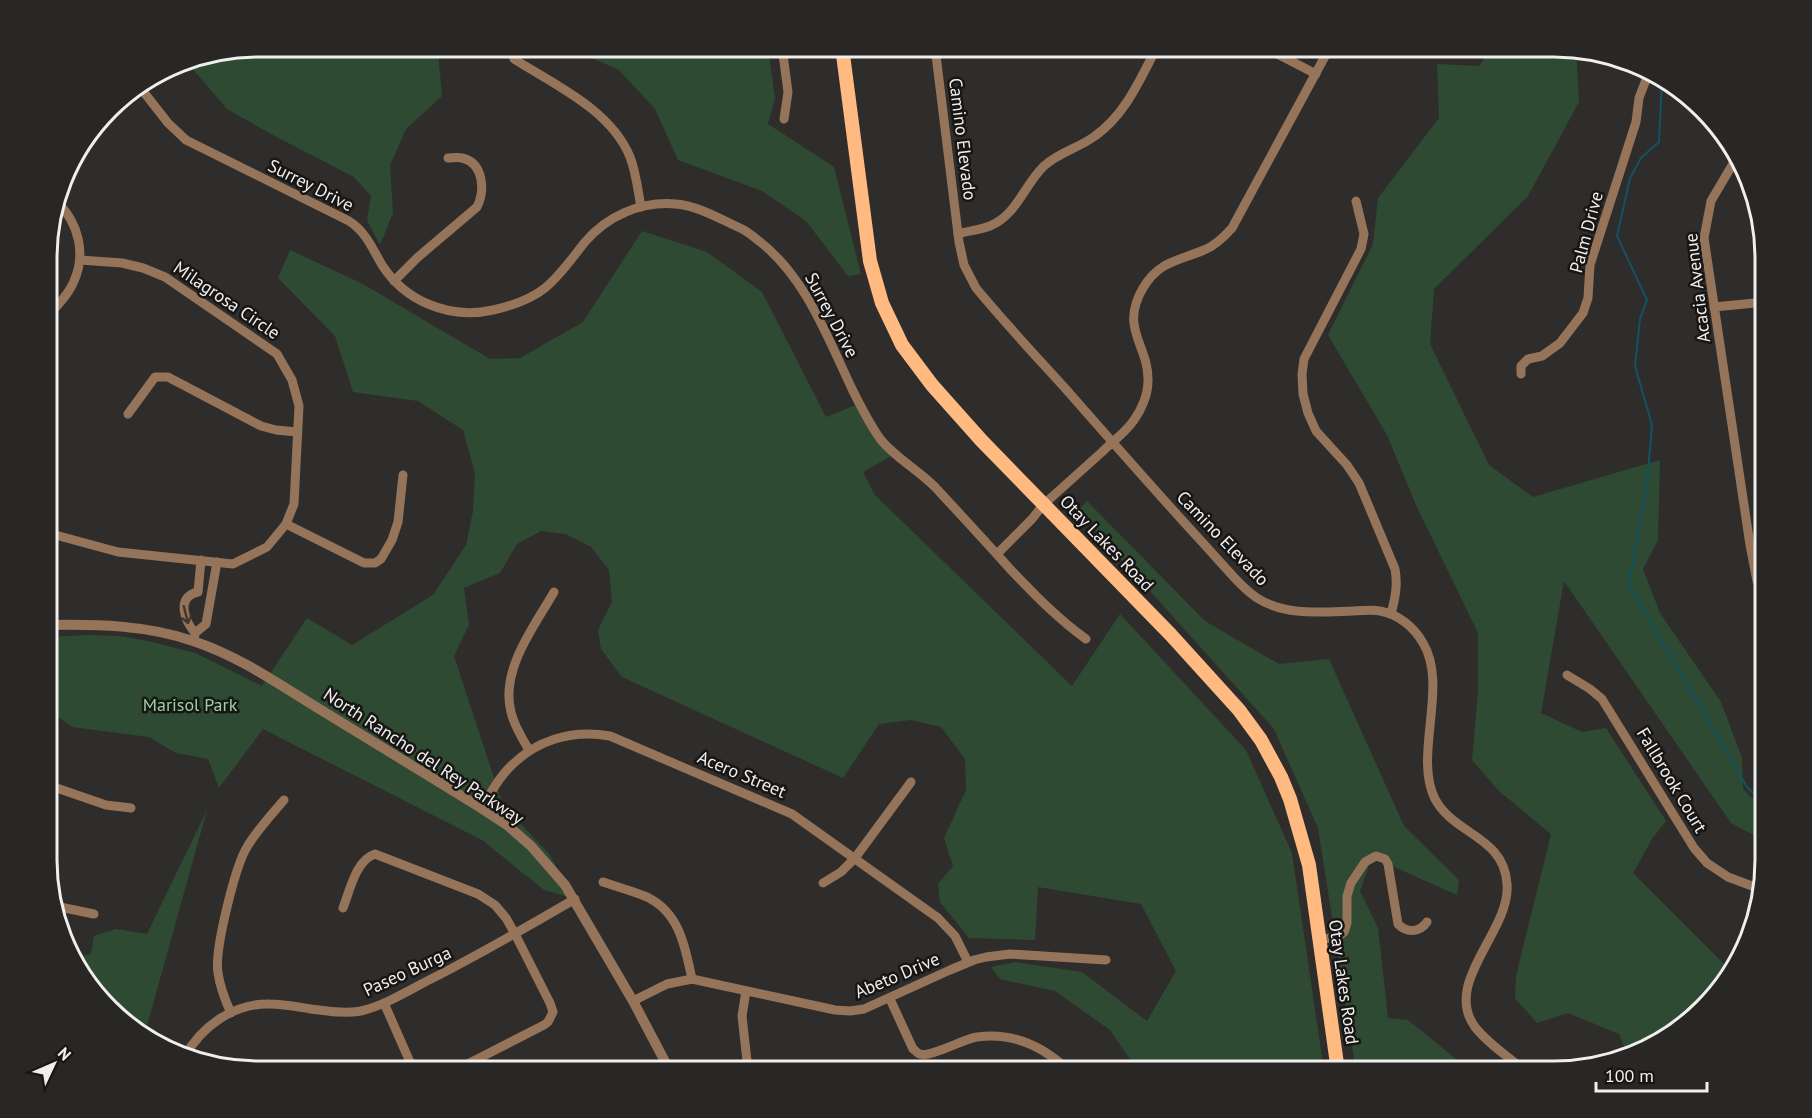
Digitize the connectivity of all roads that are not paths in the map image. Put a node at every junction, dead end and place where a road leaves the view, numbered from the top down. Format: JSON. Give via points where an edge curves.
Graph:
{"nodes":[{"id":1,"x":783,"y":57,"type":"edge"},
{"id":2,"x":843,"y":57,"type":"edge"},
{"id":3,"x":935,"y":57,"type":"edge"},
{"id":4,"x":1151,"y":57,"type":"edge"},
{"id":5,"x":1284,"y":57,"type":"edge"},
{"id":6,"x":1324,"y":57,"type":"edge"},
{"id":7,"x":514,"y":59,"type":"dead end"},
{"id":8,"x":1316,"y":74,"type":"junction"},
{"id":9,"x":1646,"y":80,"type":"edge"},
{"id":10,"x":145,"y":92,"type":"edge"},
{"id":11,"x":784,"y":119,"type":"dead end"},
{"id":12,"x":448,"y":158,"type":"dead end"},
{"id":13,"x":1732,"y":165,"type":"edge"},
{"id":14,"x":1356,"y":201,"type":"dead end"},
{"id":15,"x":641,"y":207,"type":"junction"},
{"id":16,"x":63,"y":209,"type":"edge"},
{"id":17,"x":958,"y":234,"type":"junction"},
{"id":18,"x":80,"y":260,"type":"junction"},
{"id":19,"x":394,"y":281,"type":"junction"},
{"id":20,"x":1755,"y":303,"type":"edge"},
{"id":21,"x":57,"y":305,"type":"edge"},
{"id":22,"x":1714,"y":307,"type":"junction"},
{"id":23,"x":1521,"y":374,"type":"dead end"},
{"id":24,"x":128,"y":414,"type":"dead end"},
{"id":25,"x":297,"y":432,"type":"junction"},
{"id":26,"x":1113,"y":442,"type":"junction"},
{"id":27,"x":403,"y":475,"type":"dead end"},
{"id":28,"x":1043,"y":505,"type":"junction"},
{"id":29,"x":286,"y":524,"type":"junction"},
{"id":30,"x":57,"y":536,"type":"edge"},
{"id":31,"x":997,"y":554,"type":"junction"},
{"id":32,"x":201,"y":560,"type":"junction"},
{"id":33,"x":217,"y":562,"type":"junction"},
{"id":34,"x":1755,"y":571,"type":"edge"},
{"id":35,"x":198,"y":592,"type":"junction"},
{"id":36,"x":554,"y":592,"type":"dead end"},
{"id":37,"x":212,"y":595,"type":"junction"},
{"id":38,"x":1391,"y":614,"type":"junction"},
{"id":39,"x":57,"y":625,"type":"edge"},
{"id":40,"x":195,"y":637,"type":"junction"},
{"id":41,"x":1086,"y":639,"type":"dead end"},
{"id":42,"x":1567,"y":675,"type":"dead end"},
{"id":43,"x":529,"y":750,"type":"junction"},
{"id":44,"x":910,"y":782,"type":"dead end"},
{"id":45,"x":57,"y":788,"type":"edge"},
{"id":46,"x":284,"y":800,"type":"dead end"},
{"id":47,"x":131,"y":808,"type":"dead end"},
{"id":48,"x":481,"y":808,"type":"junction"},
{"id":49,"x":855,"y":858,"type":"junction"},
{"id":50,"x":603,"y":882,"type":"dead end"},
{"id":51,"x":823,"y":883,"type":"dead end"},
{"id":52,"x":1753,"y":886,"type":"edge"},
{"id":53,"x":575,"y":899,"type":"junction"},
{"id":54,"x":63,"y":908,"type":"edge"},
{"id":55,"x":344,"y":908,"type":"dead end"},
{"id":56,"x":94,"y":914,"type":"dead end"},
{"id":57,"x":1427,"y":922,"type":"dead end"},
{"id":58,"x":515,"y":934,"type":"junction"},
{"id":59,"x":1320,"y":940,"type":"junction"},
{"id":60,"x":1106,"y":960,"type":"dead end"},
{"id":61,"x":968,"y":962,"type":"junction"},
{"id":62,"x":692,"y":979,"type":"junction"},
{"id":63,"x":746,"y":991,"type":"junction"},
{"id":64,"x":890,"y":999,"type":"junction"},
{"id":65,"x":633,"y":1001,"type":"junction"},
{"id":66,"x":384,"y":1003,"type":"junction"},
{"id":67,"x":231,"y":1012,"type":"junction"},
{"id":68,"x":190,"y":1049,"type":"edge"},
{"id":69,"x":410,"y":1061,"type":"edge"},
{"id":70,"x":474,"y":1061,"type":"edge"},
{"id":71,"x":665,"y":1061,"type":"edge"},
{"id":72,"x":747,"y":1061,"type":"dead end"},
{"id":73,"x":1058,"y":1061,"type":"edge"},
{"id":74,"x":1337,"y":1061,"type":"edge"},
{"id":75,"x":1513,"y":1061,"type":"edge"}],
"edges":[{"from":1,"to":11,"type":"street","via":[[788,92]]},
{"from":2,"to":28,"type":"main road","name":"Otay Lakes Road","via":[[870,261],[888,317],[902,345],[932,385]]},
{"from":3,"to":17,"type":"street","name":"Camino Elevado"},
{"from":4,"to":17,"type":"street","via":[[1124,107],[1107,127],[1046,164],[1004,217],[990,226]]},
{"from":5,"to":8,"type":"street"},
{"from":6,"to":8,"type":"street"},
{"from":7,"to":15,"type":"street","via":[[596,111],[611,126],[631,159]]},
{"from":8,"to":26,"type":"street","via":[[1232,228],[1205,250],[1163,267],[1141,292],[1134,325],[1145,361],[1147,387],[1137,416]]},
{"from":9,"to":23,"type":"street","name":"Palm Drive","via":[[1590,265],[1583,313],[1560,343],[1542,356],[1528,359],[1521,366]]},
{"from":10,"to":19,"type":"street","name":"Surrey Drive","via":[[186,140],[354,225]]},
{"from":12,"to":19,"type":"street","via":[[463,158],[475,166],[482,182],[477,207]]},
{"from":13,"to":22,"type":"street","name":"Acacia Avenue","via":[[1711,201],[1704,238]]},
{"from":14,"to":38,"type":"street","via":[[1364,234],[1361,249],[1304,359],[1302,384],[1311,423],[1359,483],[1395,569],[1396,597]]},
{"from":15,"to":19,"type":"street","name":"Surrey Drive","via":[[603,225],[543,290],[509,306],[475,313],[447,310],[419,300]]},
{"from":15,"to":31,"type":"street","name":"Surrey Drive","via":[[668,204],[696,208],[746,231],[772,251],[798,281],[859,404],[882,441],[932,484]]},
{"from":16,"to":18,"type":"street","via":[[75,227]]},
{"from":17,"to":26,"type":"street","name":"Camino Elevado","via":[[964,265],[976,288]]},
{"from":18,"to":21,"type":"street","via":[[74,283]]},
{"from":18,"to":25,"type":"street","name":"Milagrosa Circle","via":[[122,262],[165,277],[277,354],[298,397]]},
{"from":20,"to":22,"type":"street"},
{"from":22,"to":34,"type":"street","name":"Acacia Avenue"},
{"from":24,"to":25,"type":"street","via":[[155,377],[168,377],[261,426]]},
{"from":25,"to":29,"type":"street","name":"Milagrosa Circle","via":[[294,504]]},
{"from":26,"to":28,"type":"street"},
{"from":26,"to":38,"type":"street","name":"Camino Elevado","via":[[1255,597],[1294,611],[1373,610]]},
{"from":27,"to":29,"type":"street","via":[[398,522],[387,550],[375,563],[364,563]]},
{"from":28,"to":31,"type":"street"},
{"from":28,"to":59,"type":"main road","name":"Otay Lakes Road","via":[[1171,635],[1261,740],[1290,799],[1309,865]]},
{"from":29,"to":33,"type":"street","name":"Milagrosa Circle","via":[[267,547],[233,564]]},
{"from":30,"to":32,"type":"street","name":"Milagrosa Circle","via":[[118,552]]},
{"from":31,"to":41,"type":"street","name":"Surrey Drive","via":[[1043,604]]},
{"from":32,"to":33,"type":"street","name":"Milagrosa Circle"},
{"from":32,"to":35,"type":"street"},
{"from":33,"to":37,"type":"street"},
{"from":35,"to":37,"type":"street"},
{"from":35,"to":40,"type":"street","one_way":true,"via":[[189,597],[183,610]]},
{"from":36,"to":43,"type":"street","via":[[509,678],[511,713]]},
{"from":37,"to":40,"type":"street","via":[[206,624]]},
{"from":38,"to":75,"type":"street","name":"Camino Elevado","via":[[1416,633],[1431,659],[1428,772],[1435,799],[1450,818],[1492,849],[1502,862],[1505,904],[1469,982],[1466,997],[1467,1011],[1480,1034]]},
{"from":39,"to":40,"type":"street","name":"North Rancho del Rey Parkway","via":[[93,624]]},
{"from":40,"to":48,"type":"street","name":"North Rancho del Rey Parkway"},
{"from":42,"to":52,"type":"street","name":"Fallbrook Court","via":[[1602,699],[1707,863]]},
{"from":43,"to":48,"type":"street","name":"Acero Street","via":[[507,770]]},
{"from":43,"to":49,"type":"street","name":"Acero Street","via":[[552,739],[578,734],[600,734],[620,740],[792,814]]},
{"from":44,"to":49,"type":"street"},
{"from":45,"to":47,"type":"street","via":[[106,805]]},
{"from":46,"to":67,"type":"street","via":[[261,826],[239,864],[217,971]]},
{"from":48,"to":53,"type":"street","name":"North Rancho del Rey Parkway","via":[[537,852]]},
{"from":49,"to":51,"type":"street"},
{"from":49,"to":61,"type":"street","name":"Acero Street","via":[[938,918],[955,936]]},
{"from":50,"to":62,"type":"street","via":[[649,898],[668,913],[683,940]]},
{"from":53,"to":58,"type":"street","name":"Paseo Burga"},
{"from":53,"to":65,"type":"street","name":"North Rancho del Rey Parkway"},
{"from":54,"to":56,"type":"street"},
{"from":55,"to":58,"type":"street","via":[[358,869],[367,856],[375,854],[484,897],[501,911]]},
{"from":57,"to":59,"type":"street","via":[[1413,931],[1398,924],[1388,864],[1385,858],[1376,856],[1365,862],[1348,891],[1344,932]]},
{"from":58,"to":66,"type":"street","name":"Paseo Burga"},
{"from":58,"to":70,"type":"street","via":[[553,1011],[544,1025]]},
{"from":59,"to":74,"type":"main road","name":"Otay Lakes Road"},
{"from":60,"to":61,"type":"street","name":"Abeto Drive","via":[[1010,954]]},
{"from":61,"to":64,"type":"street","name":"Abeto Drive"},
{"from":62,"to":63,"type":"street","name":"Abeto Drive"},
{"from":62,"to":65,"type":"street","name":"Abeto Drive","via":[[667,984]]},
{"from":63,"to":64,"type":"street","name":"Abeto Drive","via":[[835,1010],[864,1010]]},
{"from":63,"to":72,"type":"street","via":[[742,1016]]},
{"from":64,"to":73,"type":"street","via":[[919,1054],[933,1053],[976,1037],[1009,1038],[1041,1048]]},
{"from":65,"to":71,"type":"street","name":"North Rancho del Rey Parkway"},
{"from":66,"to":67,"type":"street","name":"Paseo Burga","via":[[361,1011],[271,1004]]},
{"from":66,"to":69,"type":"street"},
{"from":67,"to":68,"type":"street","name":"Paseo Burga","via":[[203,1032]]}]}
